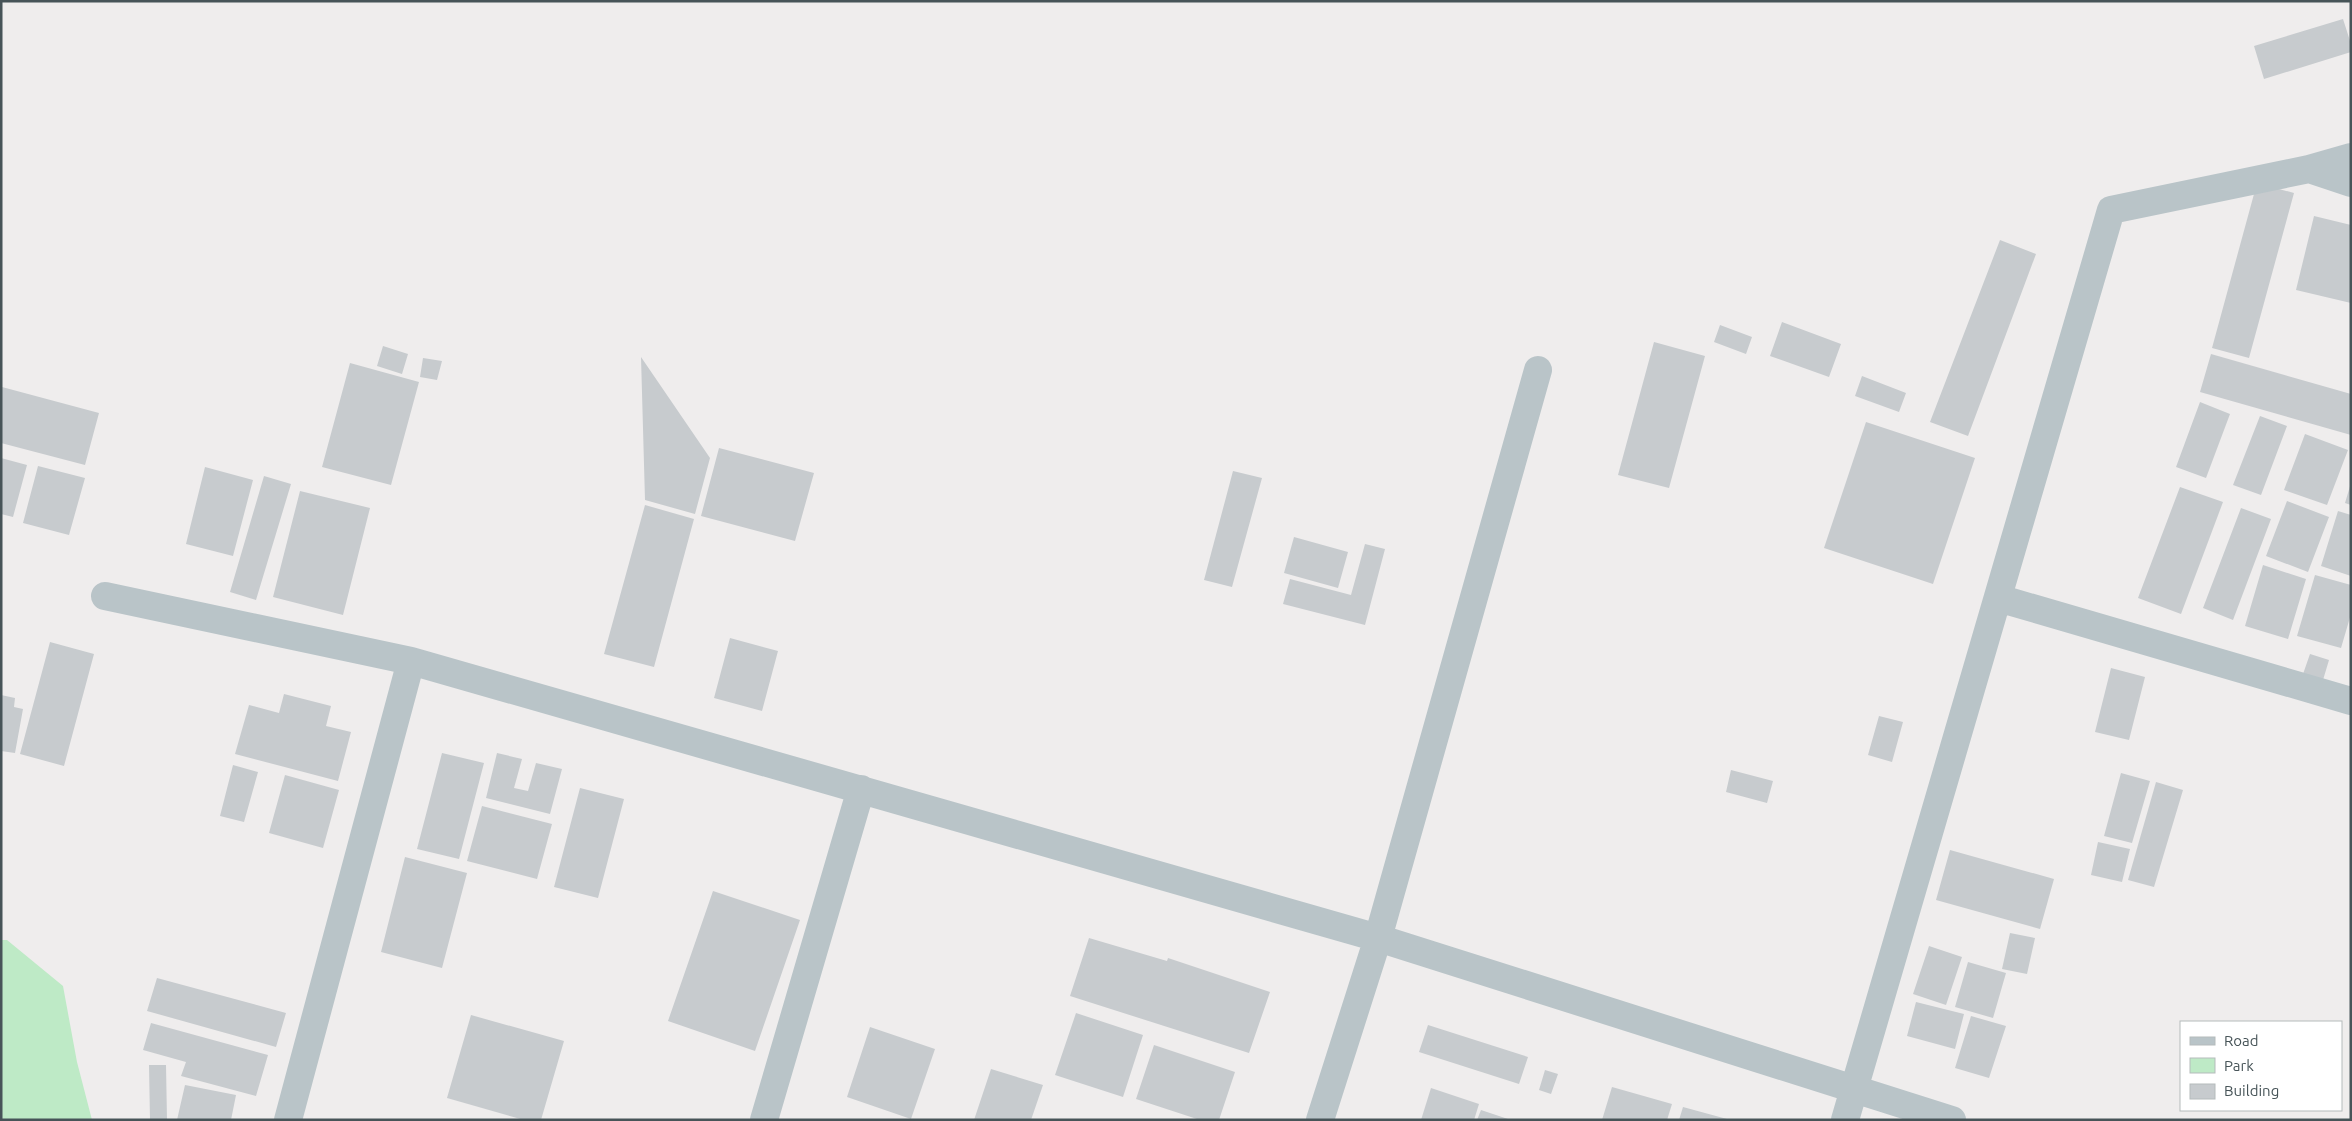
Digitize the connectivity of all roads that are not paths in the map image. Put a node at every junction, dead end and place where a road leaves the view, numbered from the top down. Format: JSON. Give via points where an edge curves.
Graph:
{"nodes":[{"id":1,"x":2351,"y":156,"type":"edge"},
{"id":2,"x":2309,"y":169,"type":"junction"},
{"id":3,"x":2351,"y":183,"type":"edge"},
{"id":4,"x":1538,"y":370,"type":"dead end"},
{"id":5,"x":105,"y":596,"type":"dead end"},
{"id":6,"x":1998,"y":598,"type":"junction"},
{"id":7,"x":411,"y":661,"type":"junction"},
{"id":8,"x":2351,"y":701,"type":"edge"},
{"id":9,"x":861,"y":789,"type":"junction"},
{"id":10,"x":1378,"y":938,"type":"junction"},
{"id":11,"x":1855,"y":1089,"type":"junction"},
{"id":12,"x":288,"y":1120,"type":"edge"},
{"id":13,"x":764,"y":1120,"type":"edge"},
{"id":14,"x":1320,"y":1120,"type":"edge"},
{"id":15,"x":1846,"y":1120,"type":"edge"},
{"id":16,"x":1952,"y":1120,"type":"edge"}],
"edges":[{"from":1,"to":2,"type":"street"},
{"from":2,"to":3,"type":"street"},
{"from":2,"to":6,"type":"street","via":[[2111,210]]},
{"from":4,"to":10,"type":"street"},
{"from":5,"to":7,"type":"street"},
{"from":6,"to":8,"type":"street"},
{"from":6,"to":11,"type":"street"},
{"from":7,"to":9,"type":"street"},
{"from":7,"to":12,"type":"street"},
{"from":9,"to":10,"type":"street"},
{"from":9,"to":13,"type":"street"},
{"from":10,"to":11,"type":"street"},
{"from":10,"to":14,"type":"street"},
{"from":11,"to":15,"type":"street"},
{"from":11,"to":16,"type":"street"}]}
